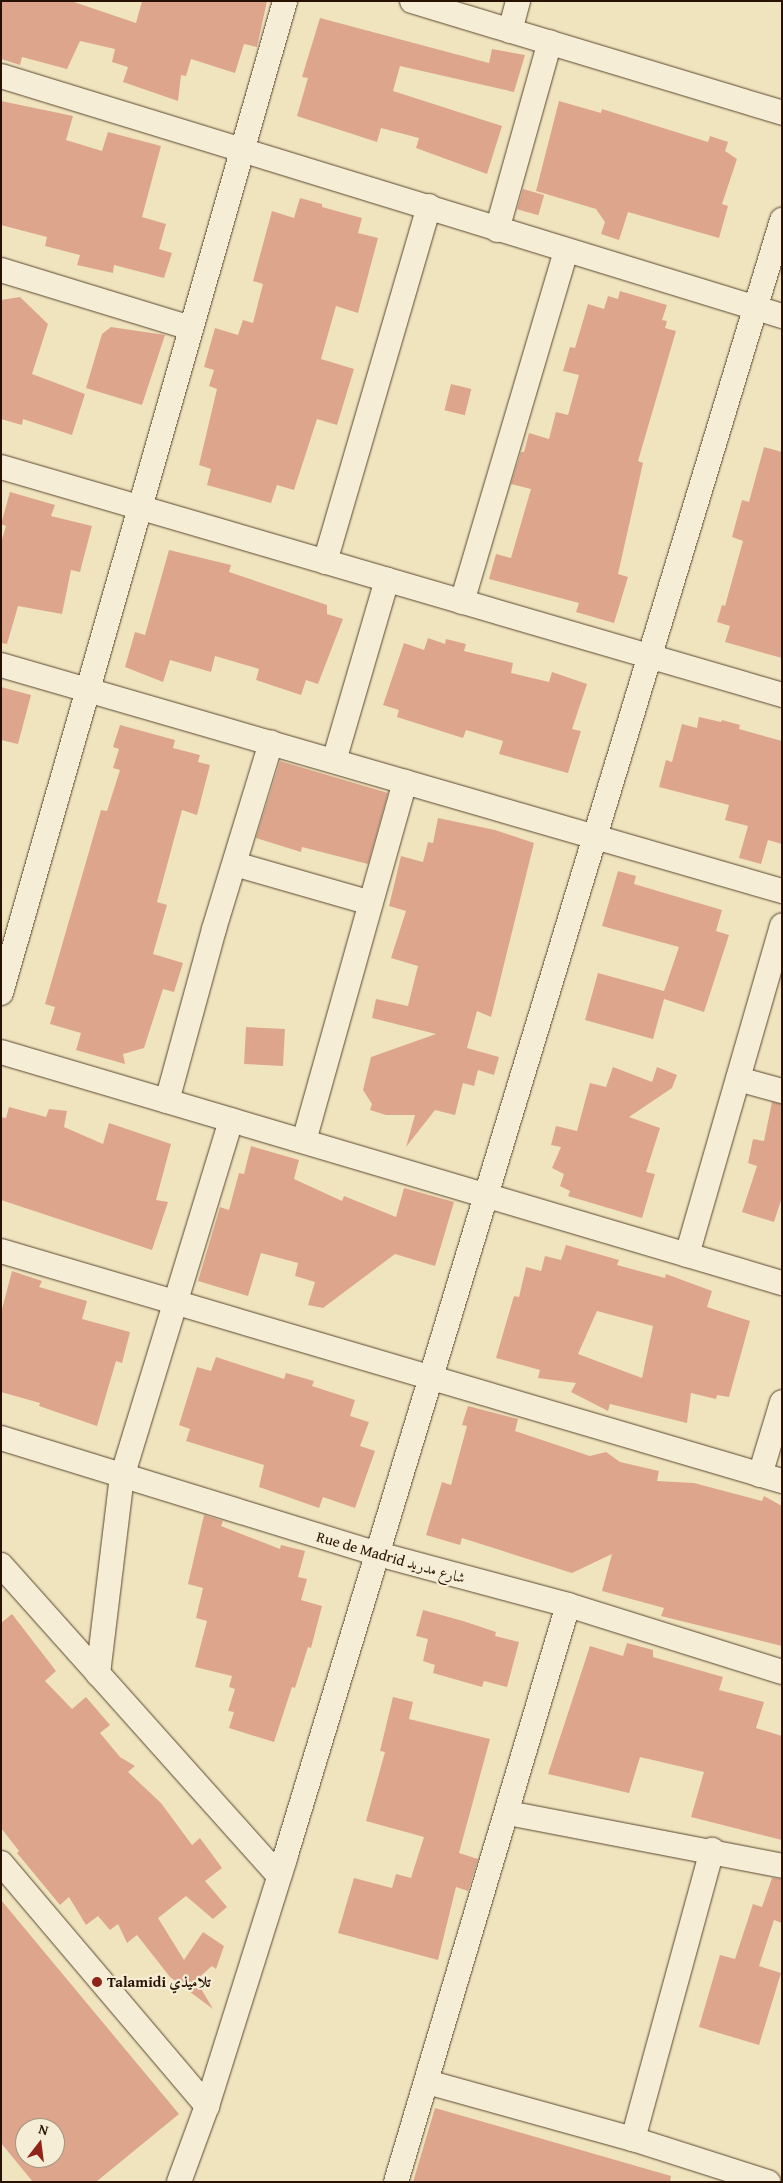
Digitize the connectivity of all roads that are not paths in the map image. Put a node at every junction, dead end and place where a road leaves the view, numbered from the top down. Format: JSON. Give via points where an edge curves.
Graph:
{"nodes":[{"id":1,"x":285,"y":1,"type":"edge"},
{"id":2,"x":412,"y":1,"type":"edge"},
{"id":3,"x":518,"y":1,"type":"edge"},
{"id":4,"x":510,"y":30,"type":"junction"},
{"id":5,"x":550,"y":42,"type":"junction"},
{"id":6,"x":1,"y":76,"type":"edge"},
{"id":7,"x":782,"y":113,"type":"edge"},
{"id":8,"x":243,"y":153,"type":"junction"},
{"id":9,"x":429,"y":206,"type":"junction"},
{"id":10,"x":782,"y":220,"type":"edge"},
{"id":11,"x":497,"y":230,"type":"junction"},
{"id":12,"x":566,"y":251,"type":"junction"},
{"id":13,"x":1,"y":270,"type":"edge"},
{"id":14,"x":755,"y":308,"type":"junction"},
{"id":15,"x":782,"y":316,"type":"edge"},
{"id":16,"x":191,"y":328,"type":"junction"},
{"id":17,"x":1,"y":467,"type":"edge"},
{"id":18,"x":140,"y":508,"type":"junction"},
{"id":19,"x":326,"y":562,"type":"junction"},
{"id":20,"x":387,"y":580,"type":"junction"},
{"id":21,"x":462,"y":602,"type":"junction"},
{"id":22,"x":650,"y":657,"type":"junction"},
{"id":23,"x":1,"y":665,"type":"edge"},
{"id":24,"x":88,"y":690,"type":"junction"},
{"id":25,"x":782,"y":695,"type":"edge"},
{"id":26,"x":271,"y":743,"type":"junction"},
{"id":27,"x":334,"y":761,"type":"junction"},
{"id":28,"x":405,"y":782,"type":"junction"},
{"id":29,"x":595,"y":837,"type":"junction"},
{"id":30,"x":235,"y":864,"type":"junction"},
{"id":31,"x":782,"y":891,"type":"edge"},
{"id":32,"x":371,"y":903,"type":"junction"},
{"id":33,"x":782,"y":925,"type":"edge"},
{"id":34,"x":1,"y":993,"type":"edge"},
{"id":35,"x":1,"y":1052,"type":"edge"},
{"id":36,"x":738,"y":1079,"type":"junction"},
{"id":37,"x":782,"y":1092,"type":"edge"},
{"id":38,"x":167,"y":1101,"type":"junction"},
{"id":39,"x":231,"y":1120,"type":"junction"},
{"id":40,"x":304,"y":1141,"type":"junction"},
{"id":41,"x":487,"y":1196,"type":"junction"},
{"id":42,"x":1,"y":1251,"type":"edge"},
{"id":43,"x":687,"y":1255,"type":"junction"},
{"id":44,"x":782,"y":1283,"type":"edge"},
{"id":45,"x":174,"y":1302,"type":"junction"},
{"id":46,"x":432,"y":1378,"type":"junction"},
{"id":47,"x":782,"y":1402,"type":"edge"},
{"id":48,"x":1,"y":1438,"type":"edge"},
{"id":49,"x":122,"y":1477,"type":"junction"},
{"id":50,"x":771,"y":1478,"type":"edge"},
{"id":51,"x":378,"y":1554,"type":"junction"},
{"id":52,"x":1,"y":1565,"type":"edge"},
{"id":53,"x":568,"y":1605,"type":"junction"},
{"id":54,"x":782,"y":1672,"type":"edge"},
{"id":55,"x":98,"y":1674,"type":"junction"},
{"id":56,"x":508,"y":1813,"type":"junction"},
{"id":57,"x":712,"y":1850,"type":"junction"},
{"id":58,"x":1,"y":1863,"type":"edge"},
{"id":59,"x":782,"y":1866,"type":"edge"},
{"id":60,"x":279,"y":1876,"type":"junction"},
{"id":61,"x":427,"y":2082,"type":"junction"},
{"id":62,"x":207,"y":2106,"type":"junction"},
{"id":63,"x":633,"y":2139,"type":"junction"},
{"id":64,"x":179,"y":2182,"type":"edge"},
{"id":65,"x":396,"y":2182,"type":"edge"},
{"id":66,"x":768,"y":2182,"type":"edge"}],
"edges":[{"from":1,"to":8,"type":"street"},
{"from":2,"to":4,"type":"street"},
{"from":3,"to":4,"type":"street"},
{"from":4,"to":5,"type":"street"},
{"from":5,"to":7,"type":"street"},
{"from":5,"to":11,"type":"street"},
{"from":6,"to":8,"type":"street"},
{"from":8,"to":9,"type":"street"},
{"from":8,"to":16,"type":"street"},
{"from":9,"to":11,"type":"street"},
{"from":9,"to":19,"type":"street"},
{"from":10,"to":14,"type":"street"},
{"from":11,"to":12,"type":"street"},
{"from":12,"to":14,"type":"street"},
{"from":12,"to":21,"type":"street"},
{"from":13,"to":16,"type":"street"},
{"from":14,"to":15,"type":"street"},
{"from":14,"to":22,"type":"street"},
{"from":16,"to":18,"type":"street"},
{"from":17,"to":18,"type":"street"},
{"from":18,"to":19,"type":"street"},
{"from":18,"to":24,"type":"street"},
{"from":19,"to":20,"type":"street"},
{"from":20,"to":21,"type":"street"},
{"from":20,"to":27,"type":"street"},
{"from":21,"to":22,"type":"street"},
{"from":22,"to":25,"type":"street"},
{"from":22,"to":29,"type":"street"},
{"from":23,"to":24,"type":"street"},
{"from":24,"to":26,"type":"street"},
{"from":24,"to":34,"type":"street"},
{"from":26,"to":27,"type":"street"},
{"from":26,"to":30,"type":"street"},
{"from":27,"to":28,"type":"street"},
{"from":28,"to":29,"type":"street"},
{"from":28,"to":32,"type":"street"},
{"from":29,"to":31,"type":"street"},
{"from":29,"to":41,"type":"street"},
{"from":30,"to":32,"type":"street"},
{"from":30,"to":38,"type":"street"},
{"from":32,"to":40,"type":"street"},
{"from":33,"to":36,"type":"street"},
{"from":35,"to":38,"type":"street"},
{"from":36,"to":37,"type":"street"},
{"from":36,"to":43,"type":"street"},
{"from":38,"to":39,"type":"street"},
{"from":39,"to":40,"type":"street"},
{"from":39,"to":45,"type":"street"},
{"from":40,"to":41,"type":"street"},
{"from":41,"to":43,"type":"street"},
{"from":41,"to":46,"type":"street"},
{"from":42,"to":45,"type":"street"},
{"from":43,"to":44,"type":"street"},
{"from":45,"to":46,"type":"street"},
{"from":45,"to":49,"type":"street"},
{"from":46,"to":50,"type":"street"},
{"from":46,"to":51,"type":"street"},
{"from":47,"to":50,"type":"street"},
{"from":48,"to":49,"type":"street","name":"Rue de Madrid شارع مدريد"},
{"from":49,"to":51,"type":"street","name":"Rue de Madrid شارع مدريد"},
{"from":49,"to":55,"type":"street"},
{"from":51,"to":53,"type":"street","name":"Rue de Madrid شارع مدريد"},
{"from":51,"to":60,"type":"street"},
{"from":52,"to":55,"type":"street"},
{"from":53,"to":54,"type":"street","name":"Rue de Madrid شارع مدريد"},
{"from":53,"to":56,"type":"street"},
{"from":55,"to":60,"type":"street"},
{"from":56,"to":57,"type":"street"},
{"from":56,"to":61,"type":"street"},
{"from":57,"to":59,"type":"street"},
{"from":57,"to":63,"type":"street"},
{"from":58,"to":62,"type":"street"},
{"from":60,"to":62,"type":"street"},
{"from":61,"to":63,"type":"street"},
{"from":61,"to":65,"type":"street"},
{"from":62,"to":64,"type":"street"},
{"from":63,"to":66,"type":"street"}]}
